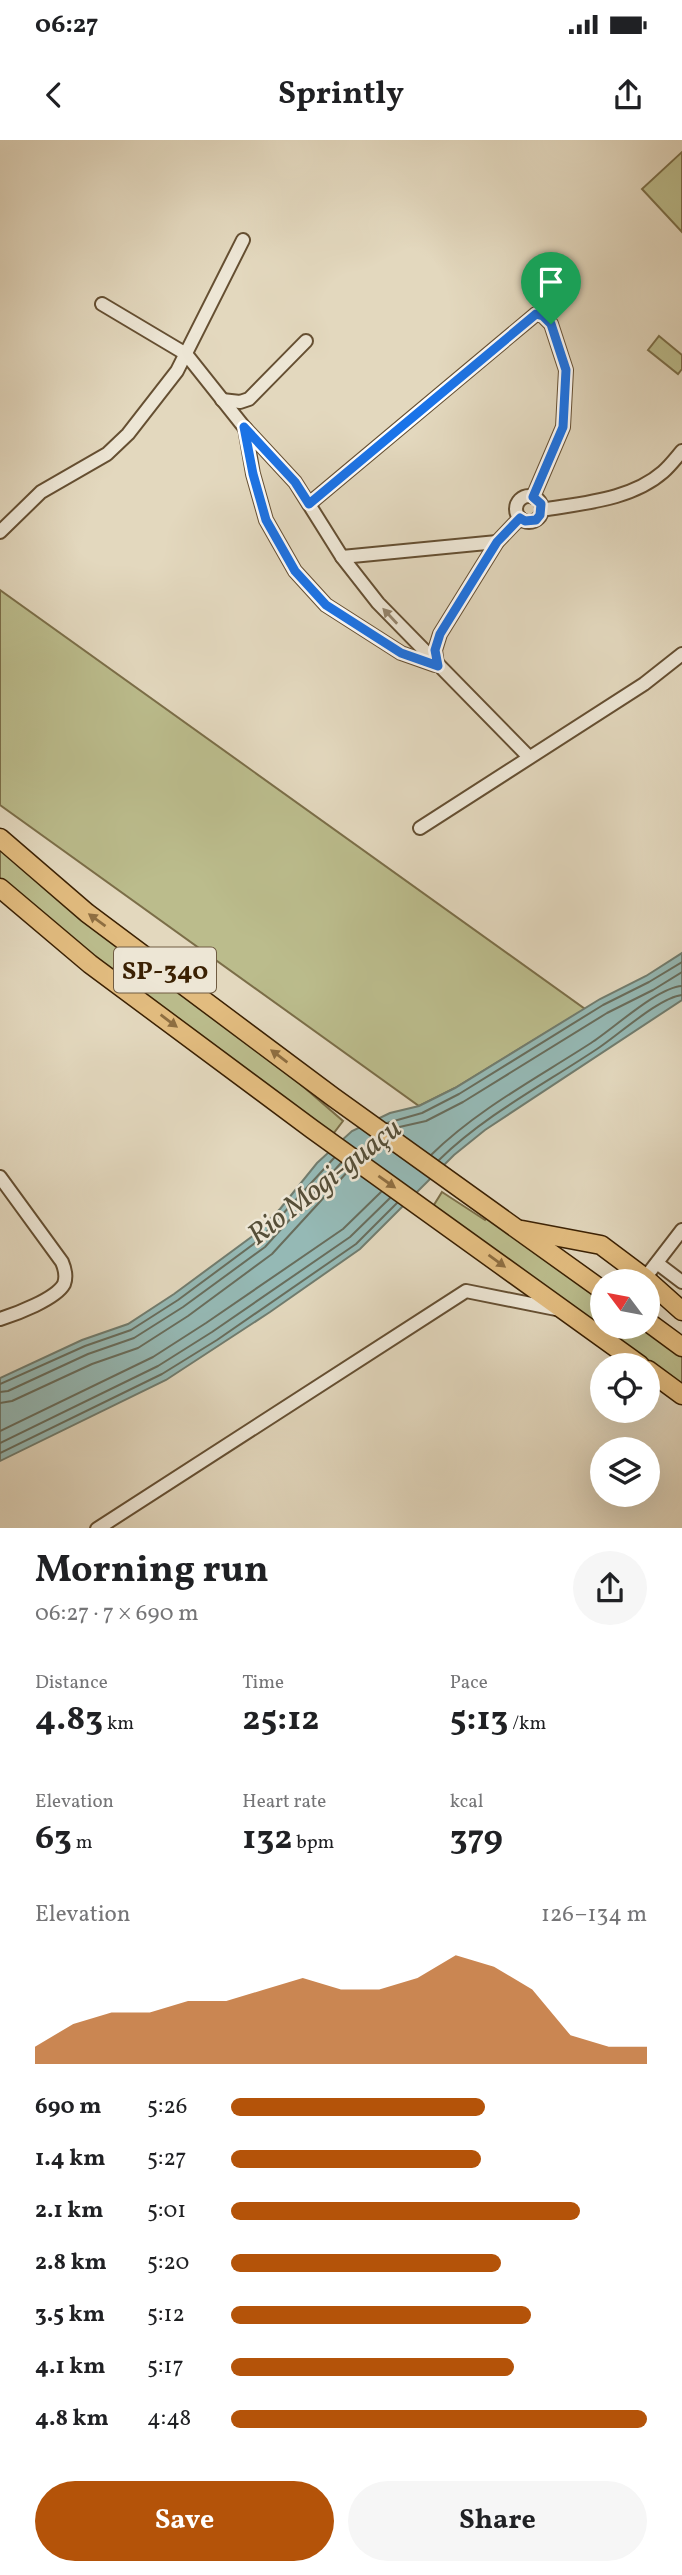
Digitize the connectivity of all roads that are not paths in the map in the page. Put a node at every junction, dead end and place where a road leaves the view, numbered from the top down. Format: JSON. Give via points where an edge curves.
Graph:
{"nodes":[{"id":1,"x":243,"y":240,"type":"dead end"},
{"id":2,"x":102,"y":304,"type":"dead end"},
{"id":3,"x":306,"y":341,"type":"dead end"},
{"id":4,"x":186,"y":354,"type":"junction"},
{"id":5,"x":222,"y":400,"type":"junction"},
{"id":6,"x":244,"y":427,"type":"junction"},
{"id":7,"x":682,"y":451,"type":"edge"},
{"id":8,"x":533,"y":497,"type":"junction"},
{"id":9,"x":309,"y":504,"type":"junction"},
{"id":10,"x":542,"y":510,"type":"junction"},
{"id":11,"x":520,"y":518,"type":"junction"},
{"id":12,"x":0,"y":531,"type":"edge"},
{"id":13,"x":497,"y":542,"type":"junction"},
{"id":14,"x":342,"y":557,"type":"junction"},
{"id":15,"x":682,"y":654,"type":"edge"},
{"id":16,"x":438,"y":666,"type":"junction"},
{"id":17,"x":529,"y":757,"type":"junction"},
{"id":18,"x":421,"y":828,"type":"dead end"},
{"id":19,"x":0,"y":838,"type":"edge"},
{"id":20,"x":0,"y":888,"type":"edge"},
{"id":21,"x":0,"y":1177,"type":"edge"},
{"id":22,"x":517,"y":1229,"type":"junction"},
{"id":23,"x":682,"y":1230,"type":"edge"},
{"id":24,"x":657,"y":1263,"type":"junction"},
{"id":25,"x":633,"y":1269,"type":"edge"},
{"id":26,"x":652,"y":1269,"type":"edge"},
{"id":27,"x":590,"y":1281,"type":"edge"},
{"id":28,"x":682,"y":1282,"type":"edge"},
{"id":29,"x":660,"y":1291,"type":"edge"},
{"id":30,"x":682,"y":1311,"type":"edge"},
{"id":31,"x":567,"y":1312,"type":"junction"},
{"id":32,"x":0,"y":1319,"type":"edge"},
{"id":33,"x":660,"y":1331,"type":"edge"},
{"id":34,"x":682,"y":1347,"type":"edge"},
{"id":35,"x":623,"y":1353,"type":"edge"},
{"id":36,"x":660,"y":1379,"type":"edge"},
{"id":37,"x":682,"y":1395,"type":"edge"},
{"id":38,"x":97,"y":1528,"type":"edge"}],
"edges":[{"from":1,"to":4,"type":"street"},
{"from":2,"to":4,"type":"street"},
{"from":3,"to":5,"type":"street","via":[[249,399]]},
{"from":4,"to":5,"type":"street"},
{"from":4,"to":12,"type":"street","via":[[164,390],[107,454],[41,492]]},
{"from":5,"to":6,"type":"street"},
{"from":6,"to":9,"type":"street"},
{"from":6,"to":16,"type":"street","via":[[266,520],[295,571],[326,605],[401,653]]},
{"from":7,"to":10,"type":"street","via":[[662,473],[633,491]]},
{"from":8,"to":9,"type":"street","via":[[563,427],[566,370],[551,324],[536,314]]},
{"from":8,"to":10,"type":"street"},
{"from":8,"to":11,"type":"street","via":[[518,503]]},
{"from":9,"to":14,"type":"street"},
{"from":10,"to":11,"type":"street","via":[[536,520]]},
{"from":11,"to":13,"type":"street"},
{"from":13,"to":14,"type":"street"},
{"from":13,"to":16,"type":"street","via":[[440,634],[435,650]]},
{"from":16,"to":14,"type":"street","one_way":true},
{"from":15,"to":17,"type":"street","via":[[644,684]]},
{"from":16,"to":17,"type":"street"},
{"from":17,"to":18,"type":"street"},
{"from":22,"to":19,"type":"highway","number":"SP-340","one_way":true,"via":[[87,913]]},
{"from":20,"to":31,"type":"highway","number":"SP-340","one_way":true,"via":[[90,964]]},
{"from":21,"to":32,"type":"street","via":[[66,1271],[64,1284],[53,1295]]},
{"from":22,"to":25,"type":"highway","via":[[601,1245]]},
{"from":22,"to":27,"type":"highway","number":"SP-340"},
{"from":23,"to":24,"type":"street"},
{"from":24,"to":26,"type":"street"},
{"from":24,"to":28,"type":"street"},
{"from":29,"to":30,"type":"highway"},
{"from":31,"to":35,"type":"highway","number":"SP-340"},
{"from":31,"to":38,"type":"street","via":[[466,1291]]},
{"from":33,"to":34,"type":"highway"},
{"from":36,"to":37,"type":"highway"}]}
